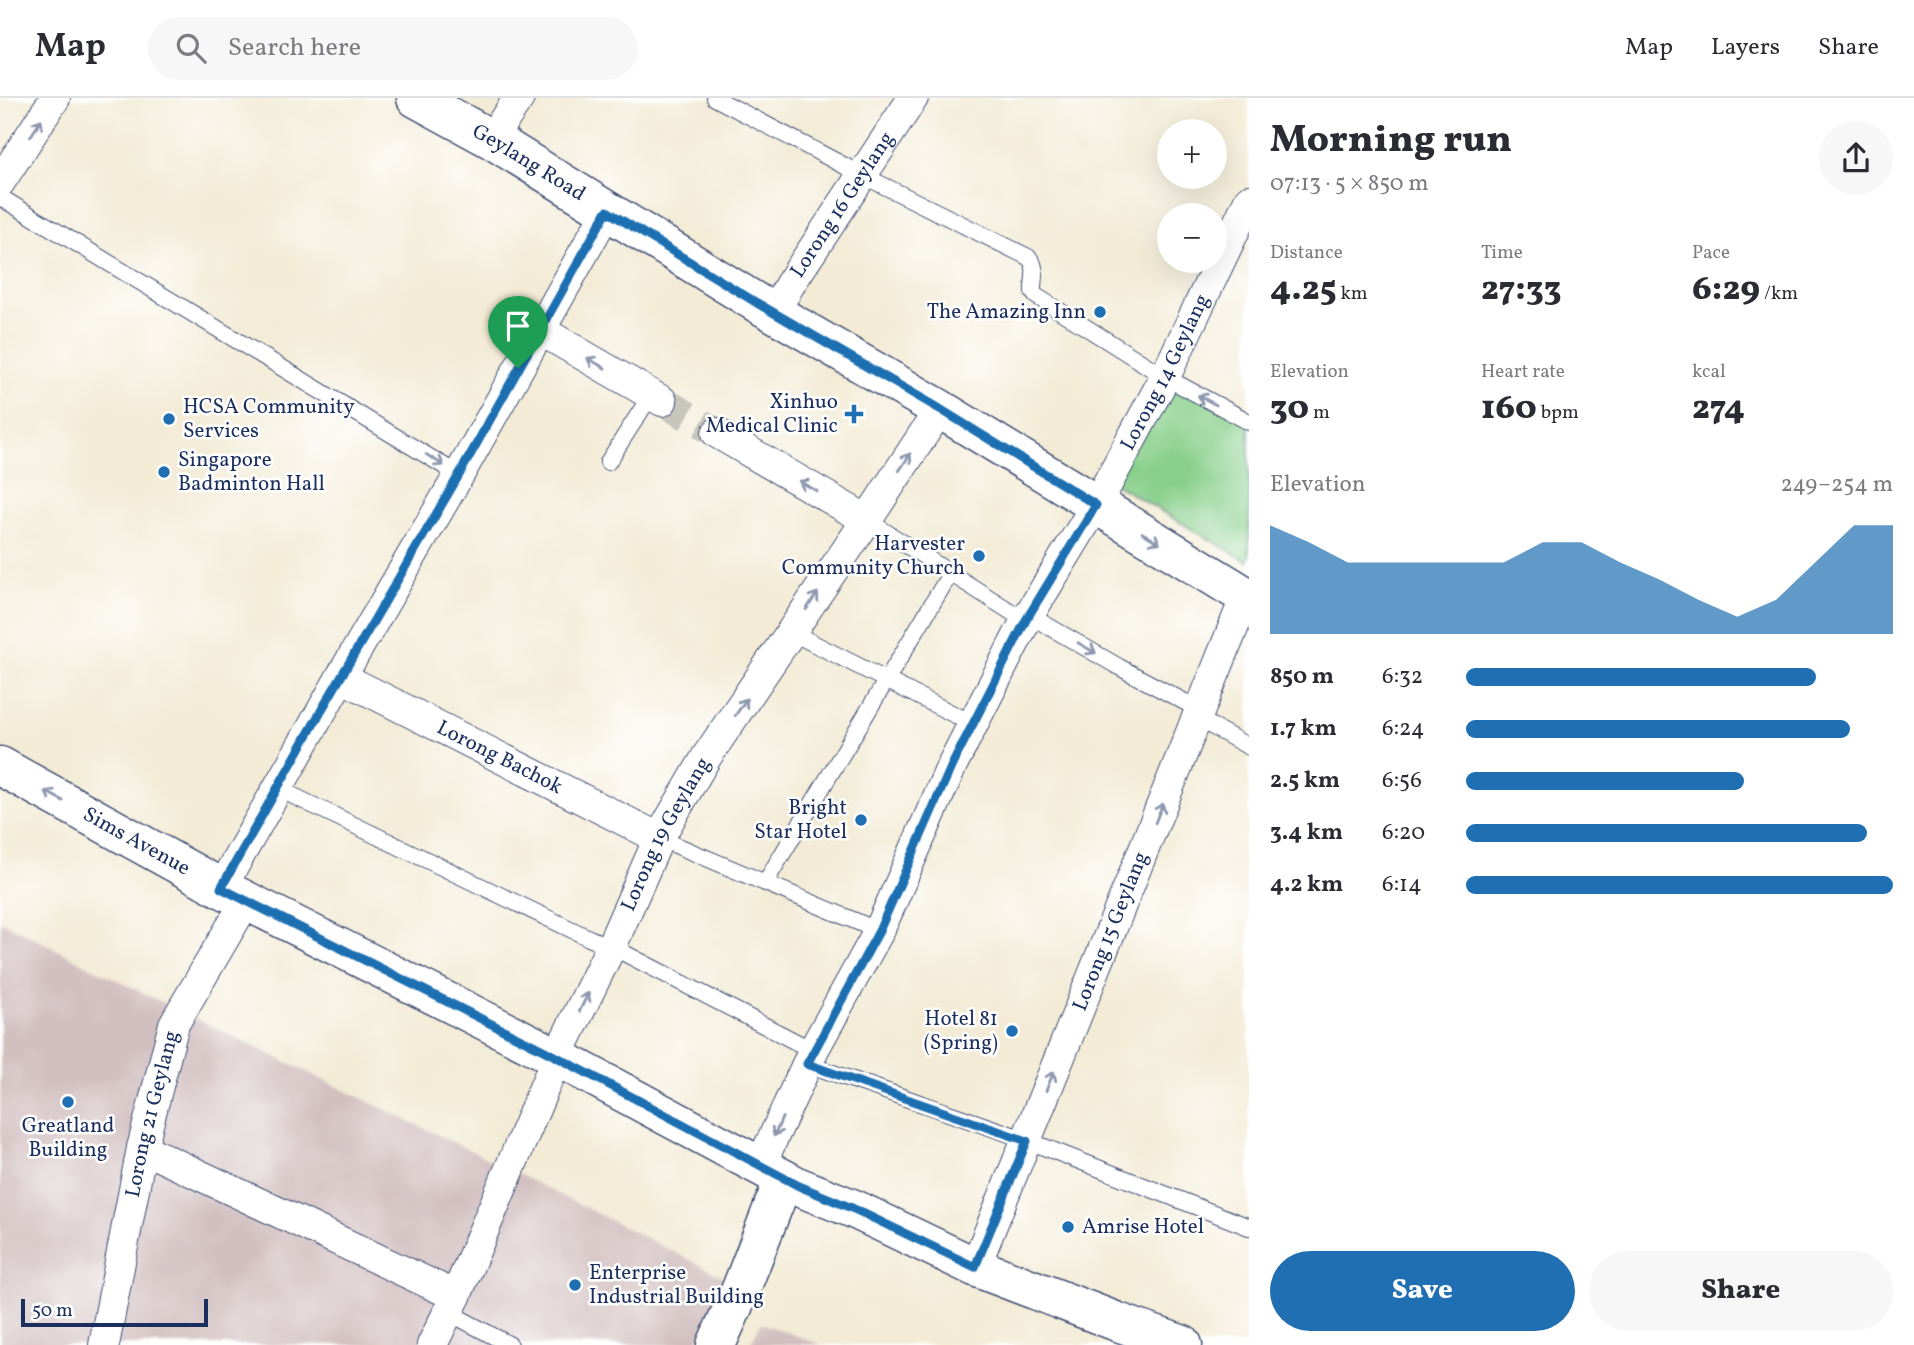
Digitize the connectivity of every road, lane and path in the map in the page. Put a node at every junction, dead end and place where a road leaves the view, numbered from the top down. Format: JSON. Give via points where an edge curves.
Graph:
{"nodes":[{"id":1,"x":55,"y":98,"type":"edge"},
{"id":2,"x":416,"y":98,"type":"edge"},
{"id":3,"x":519,"y":98,"type":"edge"},
{"id":4,"x":715,"y":98,"type":"edge"},
{"id":5,"x":913,"y":98,"type":"edge"},
{"id":6,"x":491,"y":139,"type":"junction"},
{"id":7,"x":862,"y":175,"type":"junction"},
{"id":8,"x":0,"y":182,"type":"edge"},
{"id":9,"x":0,"y":197,"type":"edge"},
{"id":10,"x":1249,"y":200,"type":"edge"},
{"id":11,"x":607,"y":211,"type":"junction"},
{"id":12,"x":774,"y":313,"type":"junction"},
{"id":13,"x":540,"y":331,"type":"junction"},
{"id":14,"x":1165,"y":377,"type":"junction"},
{"id":15,"x":657,"y":398,"type":"joint"},
{"id":16,"x":940,"y":409,"type":"junction"},
{"id":17,"x":1249,"y":422,"type":"edge"},
{"id":18,"x":717,"y":433,"type":"tunnel mouth"},
{"id":19,"x":608,"y":462,"type":"dead end"},
{"id":20,"x":459,"y":475,"type":"junction"},
{"id":21,"x":1096,"y":505,"type":"junction"},
{"id":22,"x":867,"y":520,"type":"junction"},
{"id":23,"x":950,"y":573,"type":"junction"},
{"id":24,"x":1248,"y":597,"type":"edge"},
{"id":25,"x":1026,"y":620,"type":"junction"},
{"id":26,"x":791,"y":632,"type":"junction"},
{"id":27,"x":341,"y":677,"type":"junction"},
{"id":28,"x":886,"y":681,"type":"junction"},
{"id":29,"x":1199,"y":714,"type":"junction"},
{"id":30,"x":973,"y":724,"type":"junction"},
{"id":31,"x":1249,"y":747,"type":"edge"},
{"id":32,"x":0,"y":766,"type":"edge"},
{"id":33,"x":279,"y":789,"type":"junction"},
{"id":34,"x":659,"y":838,"type":"junction"},
{"id":35,"x":765,"y":883,"type":"junction"},
{"id":36,"x":234,"y":895,"type":"junction"},
{"id":37,"x":879,"y":931,"type":"junction"},
{"id":38,"x":611,"y":947,"type":"junction"},
{"id":39,"x":811,"y":1056,"type":"junction"},
{"id":40,"x":557,"y":1057,"type":"junction"},
{"id":41,"x":1027,"y":1141,"type":"junction"},
{"id":42,"x":142,"y":1148,"type":"junction"},
{"id":43,"x":781,"y":1177,"type":"junction"},
{"id":44,"x":1249,"y":1227,"type":"edge"},
{"id":45,"x":975,"y":1267,"type":"junction"},
{"id":46,"x":452,"y":1304,"type":"junction"},
{"id":47,"x":104,"y":1345,"type":"edge"},
{"id":48,"x":432,"y":1345,"type":"edge"},
{"id":49,"x":510,"y":1345,"type":"edge"},
{"id":50,"x":716,"y":1345,"type":"edge"},
{"id":51,"x":728,"y":1345,"type":"edge"},
{"id":52,"x":1183,"y":1345,"type":"edge"}],
"edges":[{"from":8,"to":1,"type":"street","one_way":true},
{"from":2,"to":6,"type":"main road","name":"Geylang Road"},
{"from":3,"to":6,"type":"street"},
{"from":4,"to":7,"type":"lane"},
{"from":5,"to":7,"type":"street","name":"Lorong 16 Geylang"},
{"from":6,"to":11,"type":"main road","name":"Geylang Road"},
{"from":7,"to":12,"type":"street","name":"Lorong 16 Geylang"},
{"from":7,"to":14,"type":"lane","via":[[1033,260],[1032,287],[1037,296]]},
{"from":9,"to":20,"type":"lane","one_way":true},
{"from":10,"to":14,"type":"street","name":"Lorong 14 Geylang"},
{"from":11,"to":12,"type":"main road","name":"Geylang Road"},
{"from":11,"to":13,"type":"street","name":"Lorong 21 Geylang"},
{"from":12,"to":16,"type":"main road","name":"Geylang Road"},
{"from":15,"to":13,"type":"street","one_way":true},
{"from":13,"to":20,"type":"street","name":"Lorong 21 Geylang"},
{"from":17,"to":14,"type":"lane","one_way":true},
{"from":14,"to":21,"type":"street","name":"Lorong 14 Geylang"},
{"from":15,"to":19,"type":"lane"},
{"from":16,"to":21,"type":"main road","name":"Geylang Road"},
{"from":22,"to":16,"type":"street","name":"Lorong 19 Geylang","one_way":true},
{"from":22,"to":18,"type":"street","one_way":true},
{"from":20,"to":27,"type":"street","name":"Lorong 21 Geylang"},
{"from":21,"to":24,"type":"main road","name":"Geylang Road","one_way":true},
{"from":21,"to":25,"type":"street","name":"Lorong 14 Geylang"},
{"from":22,"to":23,"type":"lane"},
{"from":26,"to":22,"type":"street","name":"Lorong 19 Geylang","one_way":true},
{"from":23,"to":25,"type":"lane"},
{"from":23,"to":28,"type":"lane"},
{"from":24,"to":29,"type":"street","name":"Lorong 15 Geylang"},
{"from":25,"to":29,"type":"lane","one_way":true,"via":[[1041,622]]},
{"from":25,"to":30,"type":"street","name":"Lorong 14 Geylang"},
{"from":26,"to":28,"type":"lane"},
{"from":34,"to":26,"type":"street","name":"Lorong 19 Geylang","one_way":true,"via":[[707,756]]},
{"from":27,"to":33,"type":"street","name":"Lorong 21 Geylang"},
{"from":27,"to":34,"type":"street","name":"Lorong Bachok"},
{"from":28,"to":30,"type":"lane"},
{"from":28,"to":35,"type":"lane"},
{"from":29,"to":31,"type":"lane"},
{"from":41,"to":29,"type":"street","name":"Lorong 15 Geylang","one_way":true},
{"from":30,"to":37,"type":"street","name":"Lorong 14 Geylang"},
{"from":36,"to":32,"type":"main road","name":"Sims Avenue","one_way":true},
{"from":33,"to":36,"type":"street","name":"Lorong 21 Geylang"},
{"from":33,"to":38,"type":"lane"},
{"from":34,"to":35,"type":"lane"},
{"from":34,"to":38,"type":"street","name":"Lorong 19 Geylang"},
{"from":35,"to":37,"type":"lane"},
{"from":36,"to":40,"type":"main road","name":"Sims Avenue"},
{"from":36,"to":42,"type":"street","name":"Lorong 21 Geylang","via":[[174,1024]]},
{"from":37,"to":39,"type":"street","name":"Lorong 14 Geylang"},
{"from":38,"to":39,"type":"lane","via":[[802,1045]]},
{"from":40,"to":38,"type":"street","name":"Lorong 19 Geylang","one_way":true},
{"from":39,"to":41,"type":"lane"},
{"from":39,"to":43,"type":"street","name":"Lorong 14 Geylang","one_way":true},
{"from":40,"to":43,"type":"main road","name":"Sims Avenue"},
{"from":40,"to":46,"type":"street","name":"Lorong 19 Geylang"},
{"from":41,"to":44,"type":"lane"},
{"from":41,"to":45,"type":"street","name":"Lorong 15 Geylang"},
{"from":42,"to":46,"type":"street"},
{"from":42,"to":47,"type":"street","name":"Lorong 21 Geylang"},
{"from":43,"to":45,"type":"main road","name":"Sims Avenue"},
{"from":43,"to":50,"type":"main road"},
{"from":43,"to":51,"type":"main road","via":[[766,1256]]},
{"from":45,"to":52,"type":"main road","name":"Sims Avenue"},
{"from":46,"to":48,"type":"street","name":"Lorong 19 Geylang"},
{"from":46,"to":49,"type":"lane"}]}
